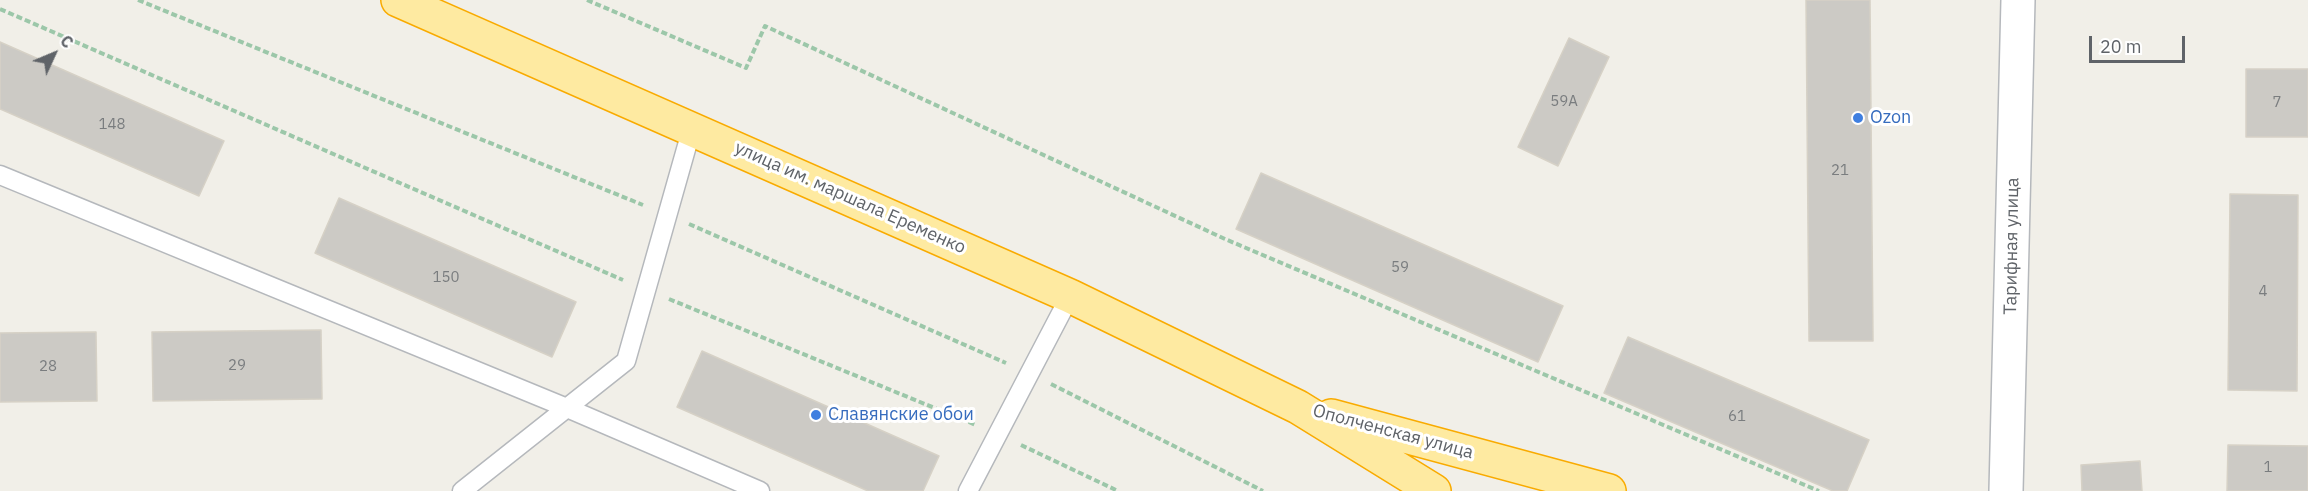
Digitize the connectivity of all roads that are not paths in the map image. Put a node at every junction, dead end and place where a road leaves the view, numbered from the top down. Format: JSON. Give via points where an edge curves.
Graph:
{"nodes":[{"id":1,"x":398,"y":0,"type":"edge"},
{"id":2,"x":2018,"y":0,"type":"edge"},
{"id":3,"x":692,"y":128,"type":"junction"},
{"id":4,"x":0,"y":175,"type":"edge"},
{"id":5,"x":1070,"y":296,"type":"junction"},
{"id":6,"x":1298,"y":406,"type":"junction"},
{"id":7,"x":567,"y":408,"type":"junction"},
{"id":8,"x":462,"y":491,"type":"edge"},
{"id":9,"x":760,"y":491,"type":"edge"},
{"id":10,"x":968,"y":491,"type":"edge"},
{"id":11,"x":1434,"y":491,"type":"edge"},
{"id":12,"x":1609,"y":491,"type":"edge"},
{"id":13,"x":2006,"y":491,"type":"edge"}],
"edges":[{"from":1,"to":3,"type":"highway","name":"улица им. маршала Еременко"},
{"from":2,"to":13,"type":"street","name":"Тарифная улица"},
{"from":3,"to":5,"type":"highway","name":"улица им. маршала Еременко"},
{"from":3,"to":7,"type":"lane","via":[[626,361]]},
{"from":4,"to":7,"type":"lane"},
{"from":5,"to":6,"type":"highway","name":"улица им. маршала Еременко"},
{"from":5,"to":10,"type":"lane"},
{"from":6,"to":11,"type":"highway","name":"Ополченская улица"},
{"from":6,"to":12,"type":"highway","name":"Ополченская улица"},
{"from":7,"to":8,"type":"lane"},
{"from":7,"to":9,"type":"lane"}]}
